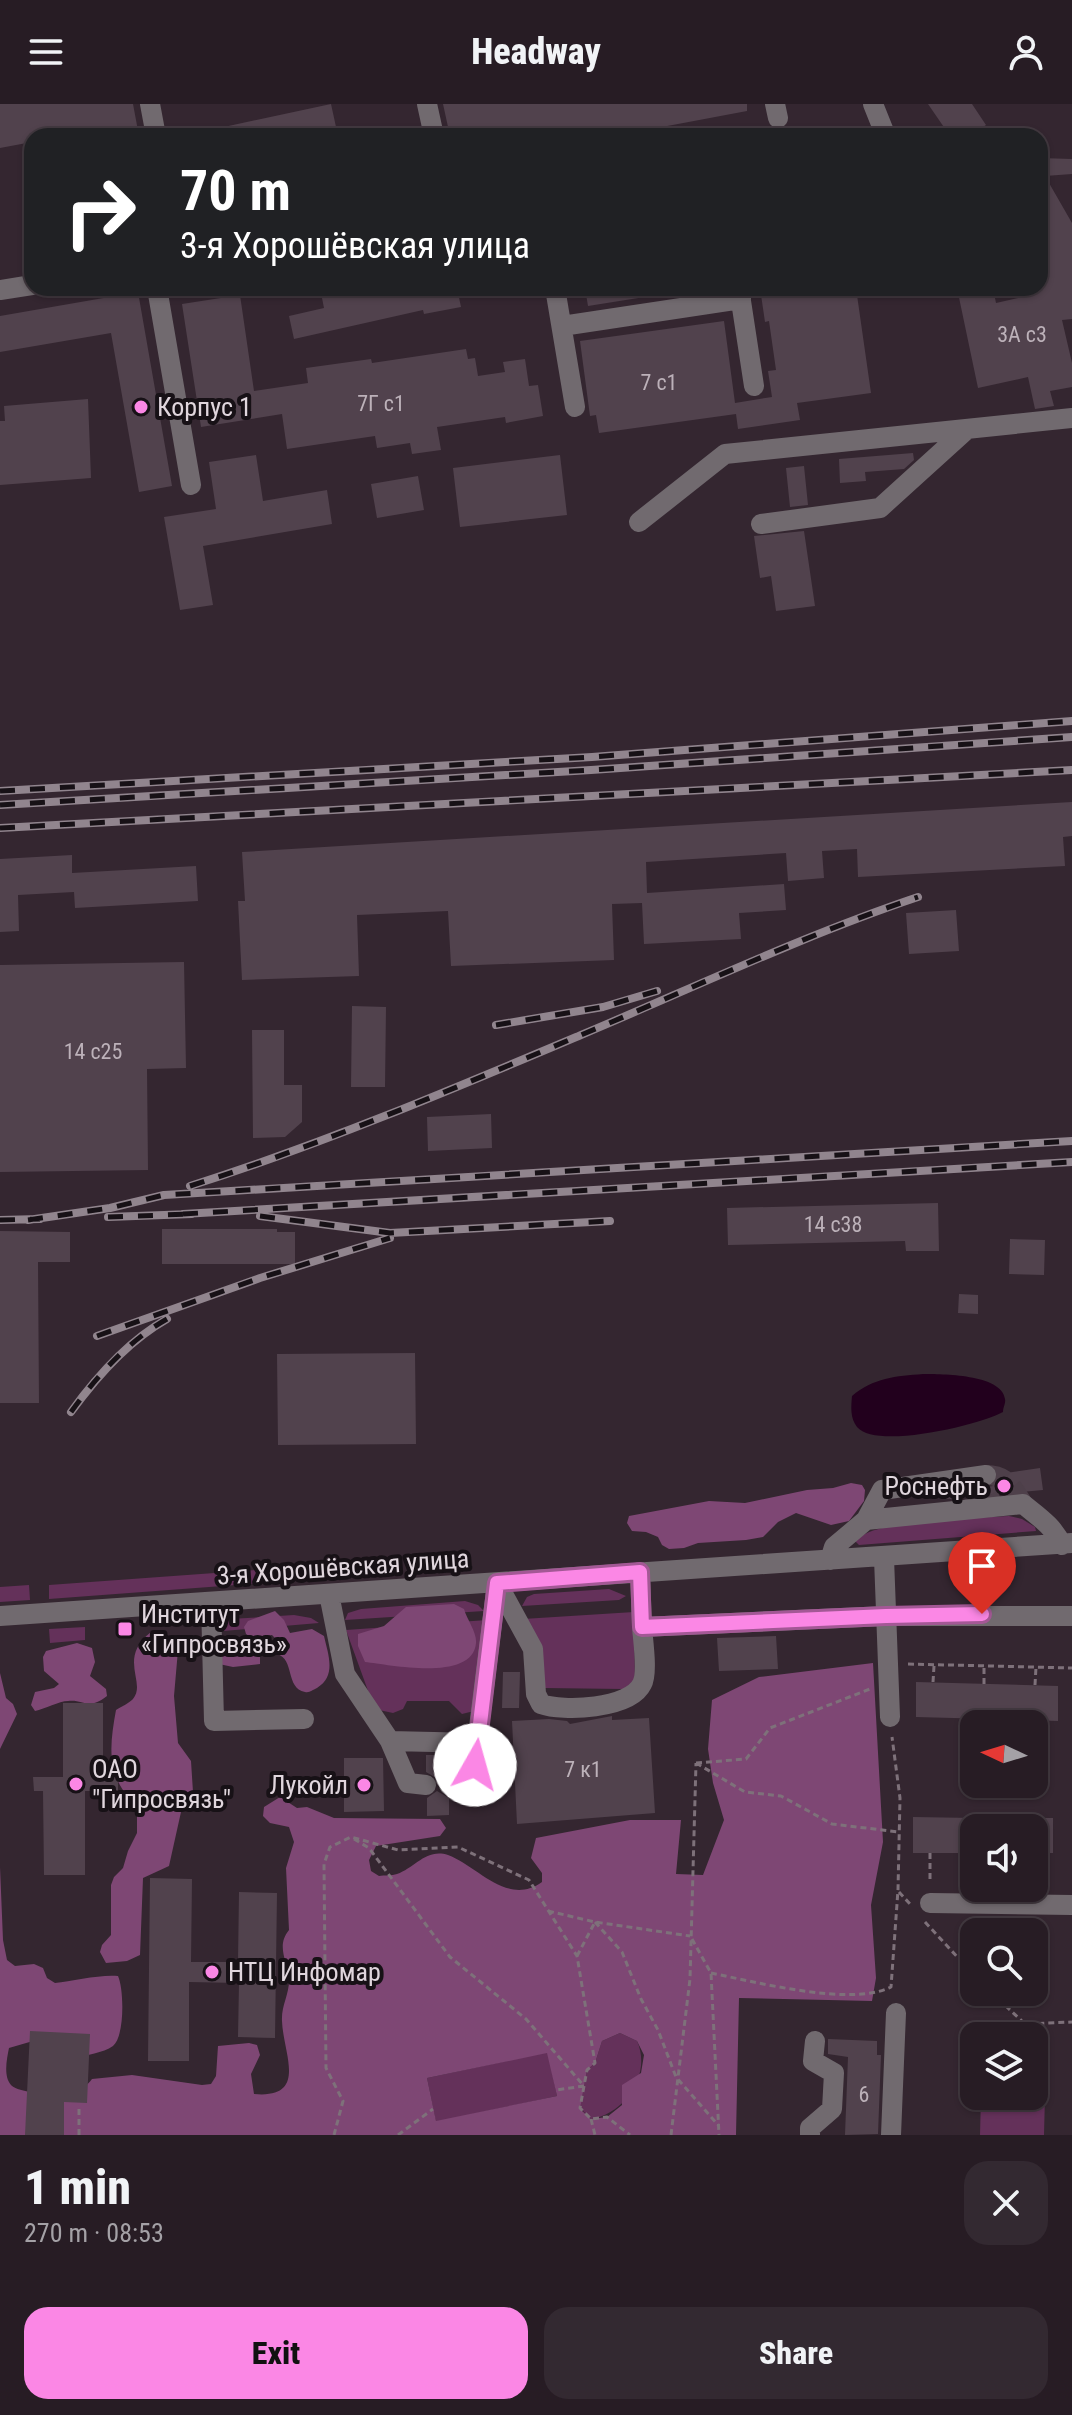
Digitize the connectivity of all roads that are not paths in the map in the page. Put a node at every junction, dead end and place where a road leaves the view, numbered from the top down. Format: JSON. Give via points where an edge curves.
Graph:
{"nodes":[{"id":1,"x":150,"y":104,"type":"edge"},
{"id":2,"x":427,"y":104,"type":"edge"},
{"id":3,"x":873,"y":104,"type":"edge"},
{"id":4,"x":154,"y":128,"type":"edge"},
{"id":5,"x":432,"y":128,"type":"edge"},
{"id":6,"x":883,"y":128,"type":"edge"},
{"id":7,"x":24,"y":286,"type":"edge"},
{"id":8,"x":0,"y":290,"type":"edge"},
{"id":9,"x":158,"y":296,"type":"edge"},
{"id":10,"x":556,"y":296,"type":"edge"},
{"id":11,"x":729,"y":296,"type":"edge"},
{"id":12,"x":740,"y":296,"type":"edge"},
{"id":13,"x":562,"y":326,"type":"junction"},
{"id":14,"x":754,"y":386,"type":"dead end"},
{"id":15,"x":575,"y":407,"type":"dead end"},
{"id":16,"x":1072,"y":418,"type":"edge"},
{"id":17,"x":966,"y":430,"type":"junction"},
{"id":18,"x":191,"y":485,"type":"dead end"},
{"id":19,"x":639,"y":522,"type":"dead end"},
{"id":20,"x":761,"y":524,"type":"dead end"},
{"id":21,"x":986,"y":1475,"type":"tunnel mouth"},
{"id":22,"x":866,"y":1520,"type":"junction"},
{"id":23,"x":1067,"y":1544,"type":"edge"},
{"id":24,"x":884,"y":1558,"type":"junction"},
{"id":25,"x":830,"y":1560,"type":"junction"},
{"id":26,"x":640,"y":1572,"type":"junction"},
{"id":27,"x":497,"y":1583,"type":"junction"},
{"id":28,"x":329,"y":1594,"type":"junction"},
{"id":29,"x":211,"y":1602,"type":"junction"},
{"id":30,"x":0,"y":1616,"type":"edge"},
{"id":31,"x":886,"y":1616,"type":"junction"},
{"id":32,"x":1072,"y":1616,"type":"edge"},
{"id":33,"x":642,"y":1627,"type":"junction"},
{"id":34,"x":890,"y":1717,"type":"road end"},
{"id":35,"x":304,"y":1719,"type":"dead end"},
{"id":36,"x":390,"y":1741,"type":"junction"},
{"id":37,"x":477,"y":1743,"type":"junction"},
{"id":38,"x":426,"y":1785,"type":"dead end"},
{"id":39,"x":449,"y":1785,"type":"dead end"},
{"id":40,"x":930,"y":1903,"type":"road end"},
{"id":41,"x":1072,"y":1905,"type":"edge"},
{"id":42,"x":896,"y":2013,"type":"dead end"},
{"id":43,"x":815,"y":2041,"type":"dead end"},
{"id":44,"x":810,"y":2135,"type":"edge"},
{"id":45,"x":891,"y":2135,"type":"edge"}],
"edges":[{"from":1,"to":4,"type":"street"},
{"from":2,"to":5,"type":"street"},
{"from":3,"to":6,"type":"street"},
{"from":7,"to":8,"type":"street"},
{"from":9,"to":18,"type":"street"},
{"from":10,"to":13,"type":"street"},
{"from":11,"to":13,"type":"street"},
{"from":12,"to":14,"type":"street"},
{"from":13,"to":15,"type":"street"},
{"from":16,"to":17,"type":"street"},
{"from":17,"to":19,"type":"street","via":[[725,454]]},
{"from":17,"to":20,"type":"street","via":[[880,508]]},
{"from":21,"to":22,"type":"street","via":[[882,1490]]},
{"from":22,"to":23,"type":"street","via":[[1023,1504]]},
{"from":22,"to":25,"type":"street","via":[[834,1547]]},
{"from":23,"to":24,"type":"street","name":"3-я Хорошёвская улица"},
{"from":24,"to":25,"type":"street","name":"3-я Хорошёвская улица"},
{"from":24,"to":31,"type":"street"},
{"from":25,"to":26,"type":"street","name":"3-я Хорошёвская улица"},
{"from":26,"to":27,"type":"street","name":"3-я Хорошёвская улица"},
{"from":26,"to":33,"type":"street"},
{"from":27,"to":28,"type":"street","name":"3-я Хорошёвская улица"},
{"from":27,"to":33,"type":"street","via":[[533,1649],[536,1694],[550,1707],[606,1705],[635,1692],[644,1674]]},
{"from":27,"to":37,"type":"street"},
{"from":28,"to":29,"type":"street","name":"3-я Хорошёвская улица"},
{"from":28,"to":36,"type":"street","via":[[345,1674]]},
{"from":29,"to":30,"type":"street","name":"3-я Хорошёвская улица"},
{"from":29,"to":35,"type":"street","via":[[214,1721]]},
{"from":31,"to":32,"type":"street"},
{"from":31,"to":33,"type":"street"},
{"from":31,"to":34,"type":"street"},
{"from":36,"to":37,"type":"street"},
{"from":36,"to":38,"type":"street","via":[[408,1783]]},
{"from":37,"to":39,"type":"street","via":[[475,1765]]},
{"from":40,"to":41,"type":"street"},
{"from":42,"to":45,"type":"street"},
{"from":43,"to":44,"type":"street","via":[[813,2061],[834,2073],[832,2109],[810,2128]]}]}
